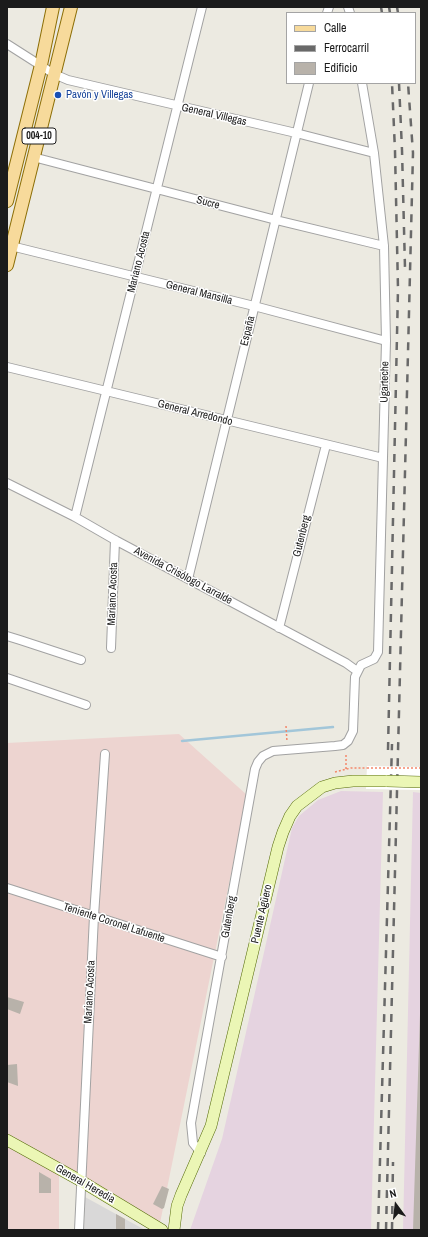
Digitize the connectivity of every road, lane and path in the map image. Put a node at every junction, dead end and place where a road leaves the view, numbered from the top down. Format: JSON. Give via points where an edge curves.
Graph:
{"nodes":[{"id":1,"x":53,"y":7,"type":"edge"},
{"id":2,"x":71,"y":7,"type":"edge"},
{"id":3,"x":202,"y":7,"type":"edge"},
{"id":4,"x":7,"y":44,"type":"edge"},
{"id":5,"x":41,"y":65,"type":"junction"},
{"id":6,"x":54,"y":74,"type":"junction"},
{"id":7,"x":309,"y":84,"type":"edge"},
{"id":8,"x":362,"y":84,"type":"edge"},
{"id":9,"x":178,"y":106,"type":"junction"},
{"id":10,"x":296,"y":133,"type":"junction"},
{"id":11,"x":374,"y":153,"type":"junction"},
{"id":12,"x":33,"y":157,"type":"junction"},
{"id":13,"x":157,"y":189,"type":"junction"},
{"id":14,"x":7,"y":201,"type":"edge"},
{"id":15,"x":276,"y":220,"type":"junction"},
{"id":16,"x":12,"y":246,"type":"junction"},
{"id":17,"x":384,"y":246,"type":"junction"},
{"id":18,"x":7,"y":265,"type":"edge"},
{"id":19,"x":136,"y":277,"type":"junction"},
{"id":20,"x":254,"y":306,"type":"junction"},
{"id":21,"x":386,"y":341,"type":"junction"},
{"id":22,"x":7,"y":367,"type":"edge"},
{"id":23,"x":106,"y":391,"type":"junction"},
{"id":24,"x":226,"y":420,"type":"junction"},
{"id":25,"x":326,"y":444,"type":"junction"},
{"id":26,"x":383,"y":458,"type":"junction"},
{"id":27,"x":7,"y":483,"type":"edge"},
{"id":28,"x":75,"y":517,"type":"junction"},
{"id":29,"x":115,"y":540,"type":"junction"},
{"id":30,"x":188,"y":579,"type":"junction"},
{"id":31,"x":279,"y":628,"type":"junction"},
{"id":32,"x":7,"y":636,"type":"edge"},
{"id":33,"x":111,"y":648,"type":"dead end"},
{"id":34,"x":81,"y":660,"type":"dead end"},
{"id":35,"x":357,"y":671,"type":"junction"},
{"id":36,"x":7,"y":678,"type":"edge"},
{"id":37,"x":86,"y":705,"type":"dead end"},
{"id":38,"x":286,"y":727,"type":"dead end"},
{"id":39,"x":287,"y":736,"type":"dead end"},
{"id":40,"x":105,"y":754,"type":"dead end"},
{"id":41,"x":367,"y":768,"type":"dead end"},
{"id":42,"x":421,"y":768,"type":"edge"},
{"id":43,"x":421,"y":782,"type":"edge"},
{"id":44,"x":7,"y":888,"type":"edge"},
{"id":45,"x":94,"y":916,"type":"junction"},
{"id":46,"x":222,"y":957,"type":"junction"},
{"id":47,"x":7,"y":1140,"type":"edge"},
{"id":48,"x":201,"y":1153,"type":"junction"},
{"id":49,"x":80,"y":1181,"type":"junction"},
{"id":50,"x":79,"y":1230,"type":"edge"},
{"id":51,"x":162,"y":1230,"type":"edge"},
{"id":52,"x":174,"y":1230,"type":"edge"}],
"edges":[{"from":1,"to":5,"type":"main road","number":"004-10"},
{"from":2,"to":6,"type":"main road","number":"004-10"},
{"from":3,"to":9,"type":"street","name":"Mariano Acosta"},
{"from":4,"to":5,"type":"street","name":"General Villegas"},
{"from":5,"to":6,"type":"street","name":"General Villegas"},
{"from":5,"to":14,"type":"main road","number":"004-10"},
{"from":6,"to":9,"type":"street","name":"General Villegas","via":[[68,80]]},
{"from":6,"to":12,"type":"main road","number":"004-10"},
{"from":7,"to":10,"type":"street","name":"España"},
{"from":8,"to":11,"type":"street","name":"Ugarteche"},
{"from":9,"to":10,"type":"street","name":"General Villegas"},
{"from":9,"to":13,"type":"street","name":"Mariano Acosta"},
{"from":10,"to":11,"type":"street","name":"General Villegas"},
{"from":10,"to":15,"type":"street","name":"España"},
{"from":11,"to":17,"type":"street","name":"Ugarteche"},
{"from":12,"to":13,"type":"street","name":"Sucre"},
{"from":12,"to":16,"type":"main road","number":"004-10"},
{"from":13,"to":15,"type":"street","name":"Sucre"},
{"from":13,"to":19,"type":"street","name":"Mariano Acosta"},
{"from":15,"to":17,"type":"street","name":"Sucre"},
{"from":15,"to":20,"type":"street","name":"España"},
{"from":16,"to":18,"type":"main road","number":"004-10"},
{"from":16,"to":19,"type":"street","name":"General Mansilla"},
{"from":17,"to":21,"type":"street","name":"Ugarteche"},
{"from":19,"to":20,"type":"street","name":"General Mansilla"},
{"from":19,"to":23,"type":"street","name":"Mariano Acosta"},
{"from":20,"to":21,"type":"street","name":"General Mansilla"},
{"from":20,"to":24,"type":"street","name":"España"},
{"from":21,"to":26,"type":"street","name":"Ugarteche"},
{"from":22,"to":23,"type":"street","name":"General Arredondo"},
{"from":23,"to":24,"type":"street","name":"General Arredondo"},
{"from":23,"to":28,"type":"street","name":"Mariano Acosta"},
{"from":24,"to":25,"type":"street","name":"General Arredondo"},
{"from":24,"to":30,"type":"street","name":"España"},
{"from":25,"to":26,"type":"street","name":"General Arredondo"},
{"from":25,"to":31,"type":"street","name":"Gutenberg"},
{"from":26,"to":35,"type":"street","name":"Ugarteche","via":[[378,652],[374,659],[361,665]]},
{"from":27,"to":28,"type":"street","name":"Avenida Crisólogo Larralde"},
{"from":28,"to":29,"type":"street","name":"Avenida Crisólogo Larralde"},
{"from":29,"to":30,"type":"street","name":"Avenida Crisólogo Larralde"},
{"from":29,"to":33,"type":"street","name":"Mariano Acosta"},
{"from":30,"to":31,"type":"street","name":"Avenida Crisólogo Larralde"},
{"from":31,"to":35,"type":"street","name":"Avenida Crisólogo Larralde"},
{"from":32,"to":34,"type":"street"},
{"from":35,"to":46,"type":"street","name":"Gutenberg","via":[[353,731],[348,741],[335,746],[273,751],[258,762]]},
{"from":36,"to":37,"type":"street"},
{"from":38,"to":39,"type":"path"},
{"from":40,"to":45,"type":"street","name":"Mariano Acosta"},
{"from":41,"to":42,"type":"path","bridge":true},
{"from":43,"to":48,"type":"street","name":"Puente Agüero","bridge":true,"via":[[335,782],[322,787],[297,806],[283,832],[212,1126]]},
{"from":44,"to":45,"type":"street","name":"Teniente Coronel Lafuente"},
{"from":45,"to":46,"type":"street","name":"Teniente Coronel Lafuente"},
{"from":45,"to":49,"type":"street","name":"Mariano Acosta"},
{"from":46,"to":48,"type":"street","name":"Gutenberg","via":[[191,1124],[193,1143]]},
{"from":47,"to":49,"type":"street","name":"General Heredia"},
{"from":48,"to":52,"type":"street","via":[[177,1206]]},
{"from":49,"to":50,"type":"street","name":"Mariano Acosta"},
{"from":49,"to":51,"type":"street","name":"General Heredia"}]}
